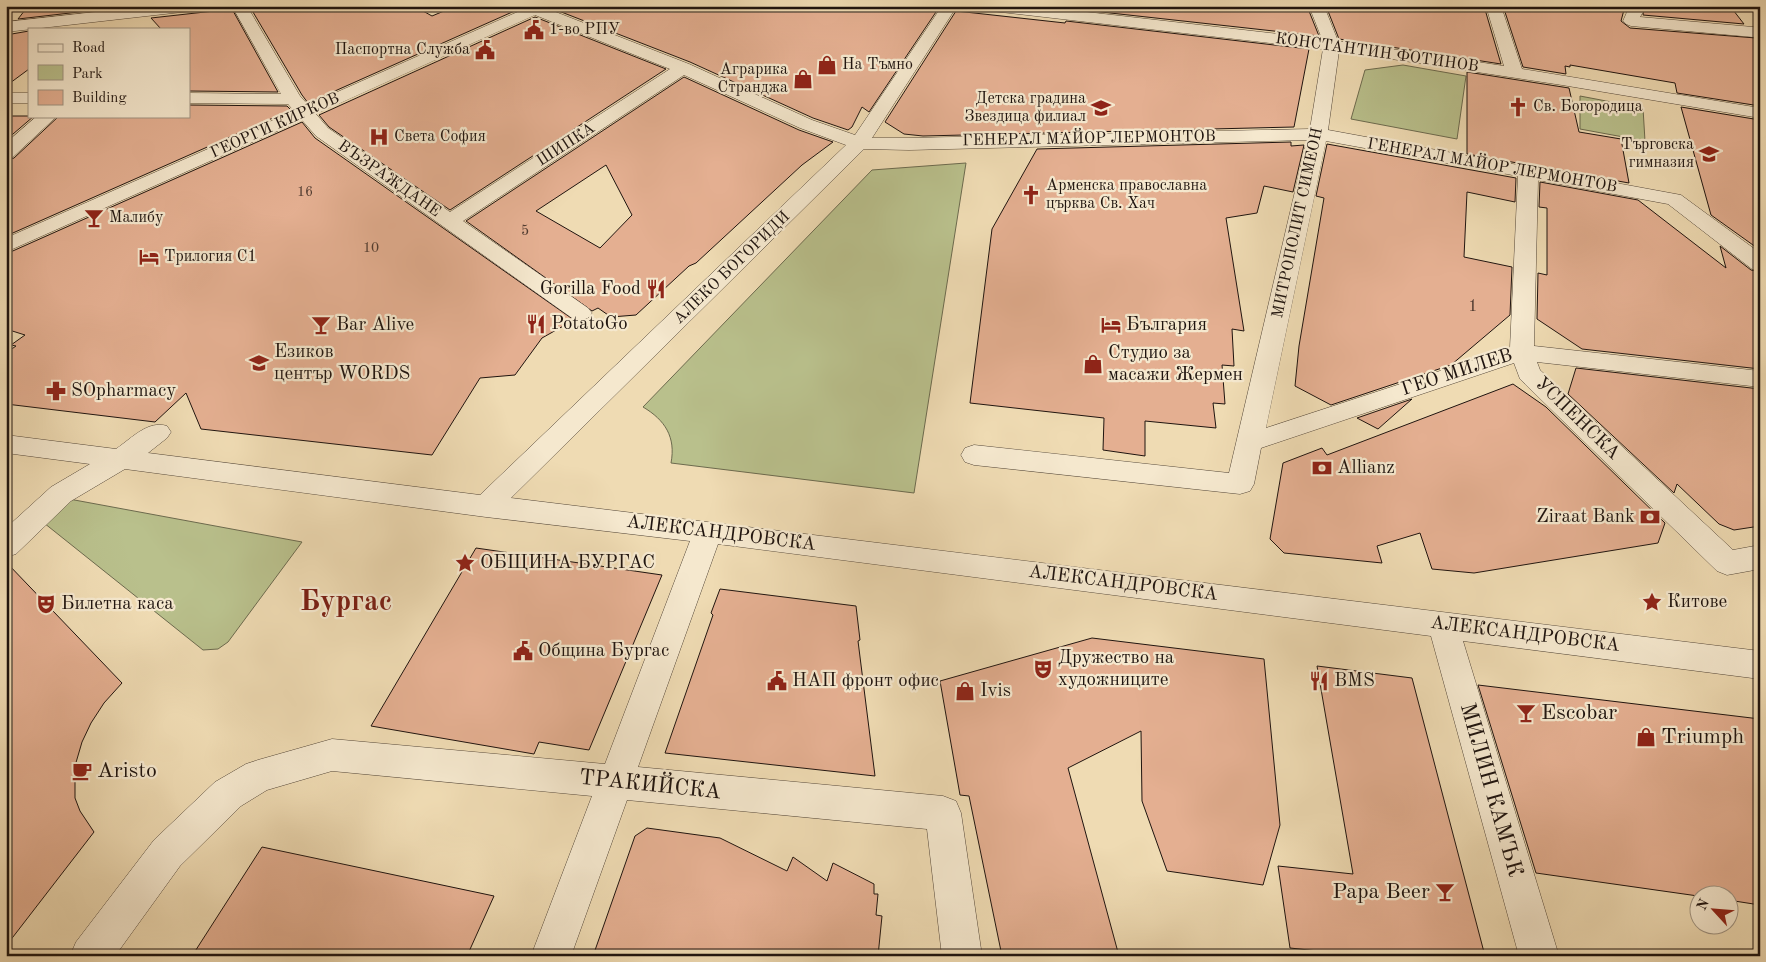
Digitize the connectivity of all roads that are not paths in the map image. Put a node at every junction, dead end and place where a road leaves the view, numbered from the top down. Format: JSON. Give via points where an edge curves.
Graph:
{"nodes":[{"id":1,"x":191,"y":6,"type":"edge"},
{"id":2,"x":239,"y":6,"type":"edge"},
{"id":3,"x":950,"y":6,"type":"edge"},
{"id":4,"x":992,"y":6,"type":"edge"},
{"id":5,"x":1316,"y":6,"type":"edge"},
{"id":6,"x":1493,"y":6,"type":"edge"},
{"id":7,"x":535,"y":8,"type":"edge"},
{"id":8,"x":1632,"y":14,"type":"edge"},
{"id":9,"x":6,"y":28,"type":"edge"},
{"id":10,"x":1753,"y":32,"type":"dead end"},
{"id":11,"x":1332,"y":45,"type":"junction"},
{"id":12,"x":683,"y":68,"type":"junction"},
{"id":13,"x":1515,"y":73,"type":"junction"},
{"id":14,"x":6,"y":98,"type":"edge"},
{"id":15,"x":28,"y":98,"type":"edge"},
{"id":16,"x":190,"y":98,"type":"edge"},
{"id":17,"x":299,"y":106,"type":"junction"},
{"id":18,"x":1760,"y":113,"type":"edge"},
{"id":19,"x":46,"y":118,"type":"edge"},
{"id":20,"x":1318,"y":134,"type":"junction"},
{"id":21,"x":859,"y":143,"type":"junction"},
{"id":22,"x":6,"y":153,"type":"edge"},
{"id":23,"x":1528,"y":173,"type":"junction"},
{"id":24,"x":450,"y":221,"type":"junction"},
{"id":25,"x":6,"y":246,"type":"edge"},
{"id":26,"x":1760,"y":264,"type":"edge"},
{"id":27,"x":580,"y":313,"type":"dead end"},
{"id":28,"x":1522,"y":352,"type":"junction"},
{"id":29,"x":1760,"y":379,"type":"edge"},
{"id":30,"x":158,"y":432,"type":"dead end"},
{"id":31,"x":1251,"y":442,"type":"junction"},
{"id":32,"x":6,"y":444,"type":"edge"},
{"id":33,"x":974,"y":455,"type":"dead end"},
{"id":34,"x":122,"y":458,"type":"junction"},
{"id":35,"x":486,"y":506,"type":"junction"},
{"id":36,"x":708,"y":532,"type":"junction"},
{"id":37,"x":6,"y":546,"type":"edge"},
{"id":38,"x":1760,"y":557,"type":"edge"},
{"id":39,"x":1443,"y":625,"type":"junction"},
{"id":40,"x":1760,"y":665,"type":"edge"},
{"id":41,"x":614,"y":782,"type":"junction"},
{"id":42,"x":90,"y":956,"type":"edge"},
{"id":43,"x":551,"y":956,"type":"edge"},
{"id":44,"x":962,"y":956,"type":"edge"},
{"id":45,"x":1539,"y":956,"type":"edge"}],
"edges":[{"from":1,"to":9,"type":"street"},
{"from":2,"to":17,"type":"street","name":"ВЪЗРАЖДАНЕ"},
{"from":3,"to":21,"type":"street","name":"АЛЕКО БОГОРИДИ"},
{"from":4,"to":11,"type":"street","name":"КОНСТАНТИН ФОТИНОВ"},
{"from":5,"to":11,"type":"street"},
{"from":6,"to":13,"type":"street"},
{"from":7,"to":12,"type":"street","name":"ГЕНЕРАЛ МАЙОР ЛЕРМОНТОВ"},
{"from":7,"to":17,"type":"street","name":"ГЕОРГИ КИРКОВ"},
{"from":8,"to":10,"type":"street"},
{"from":11,"to":13,"type":"street","name":"КОНСТАНТИН ФОТИНОВ"},
{"from":11,"to":20,"type":"street","name":"МИТРОПОЛИТ СИМЕОН"},
{"from":12,"to":21,"type":"street","name":"ГЕНЕРАЛ МАЙОР ЛЕРМОНТОВ","via":[[806,124]]},
{"from":12,"to":24,"type":"street","name":"ШИПКА"},
{"from":13,"to":18,"type":"street","name":"КОНСТАНТИН ФОТИНОВ"},
{"from":14,"to":15,"type":"street"},
{"from":16,"to":17,"type":"street"},
{"from":17,"to":24,"type":"street","name":"ВЪЗРАЖДАНЕ","via":[[322,132]]},
{"from":17,"to":25,"type":"street","name":"ГЕОРГИ КИРКОВ"},
{"from":19,"to":22,"type":"street"},
{"from":20,"to":21,"type":"street","name":"ГЕНЕРАЛ МАЙОР ЛЕРМОНТОВ"},
{"from":20,"to":23,"type":"street","name":"ГЕНЕРАЛ МАЙОР ЛЕРМОНТОВ"},
{"from":20,"to":31,"type":"street","name":"МИТРОПОЛИТ СИМЕОН"},
{"from":21,"to":35,"type":"street","name":"АЛЕКО БОГОРИДИ"},
{"from":23,"to":26,"type":"street","name":"ГЕНЕРАЛ МАЙОР ЛЕРМОНТОВ","via":[[1674,199]]},
{"from":23,"to":28,"type":"street","name":"УСПЕНСКА"},
{"from":24,"to":27,"type":"street","name":"ВЪЗРАЖДАНЕ"},
{"from":28,"to":29,"type":"street","name":"ГЕО МИЛЕВ"},
{"from":28,"to":31,"type":"street","name":"ГЕО МИЛЕВ"},
{"from":28,"to":38,"type":"street","name":"УСПЕНСКА","via":[[1529,373],[1727,563]]},
{"from":30,"to":34,"type":"street"},
{"from":31,"to":33,"type":"street","name":"МИТРОПОЛИТ СИМЕОН","via":[[1240,484]]},
{"from":32,"to":34,"type":"street","name":"АЛЕКСАНДРОВСКА"},
{"from":34,"to":35,"type":"street","name":"АЛЕКСАНДРОВСКА"},
{"from":34,"to":37,"type":"street","via":[[61,494]]},
{"from":35,"to":36,"type":"street","name":"АЛЕКСАНДРОВСКА"},
{"from":36,"to":39,"type":"street","name":"АЛЕКСАНДРОВСКА"},
{"from":36,"to":41,"type":"street"},
{"from":39,"to":40,"type":"street","name":"АЛЕКСАНДРОВСКА"},
{"from":39,"to":45,"type":"street","name":"МИЛИН КАМЪК"},
{"from":41,"to":42,"type":"street","name":"ТРАКИЙСКА","via":[[357,756],[332,755],[287,766],[258,776],[228,794],[167,853]]},
{"from":41,"to":43,"type":"street"},
{"from":41,"to":44,"type":"street","name":"ТРАКИЙСКА","via":[[943,813]]}]}
